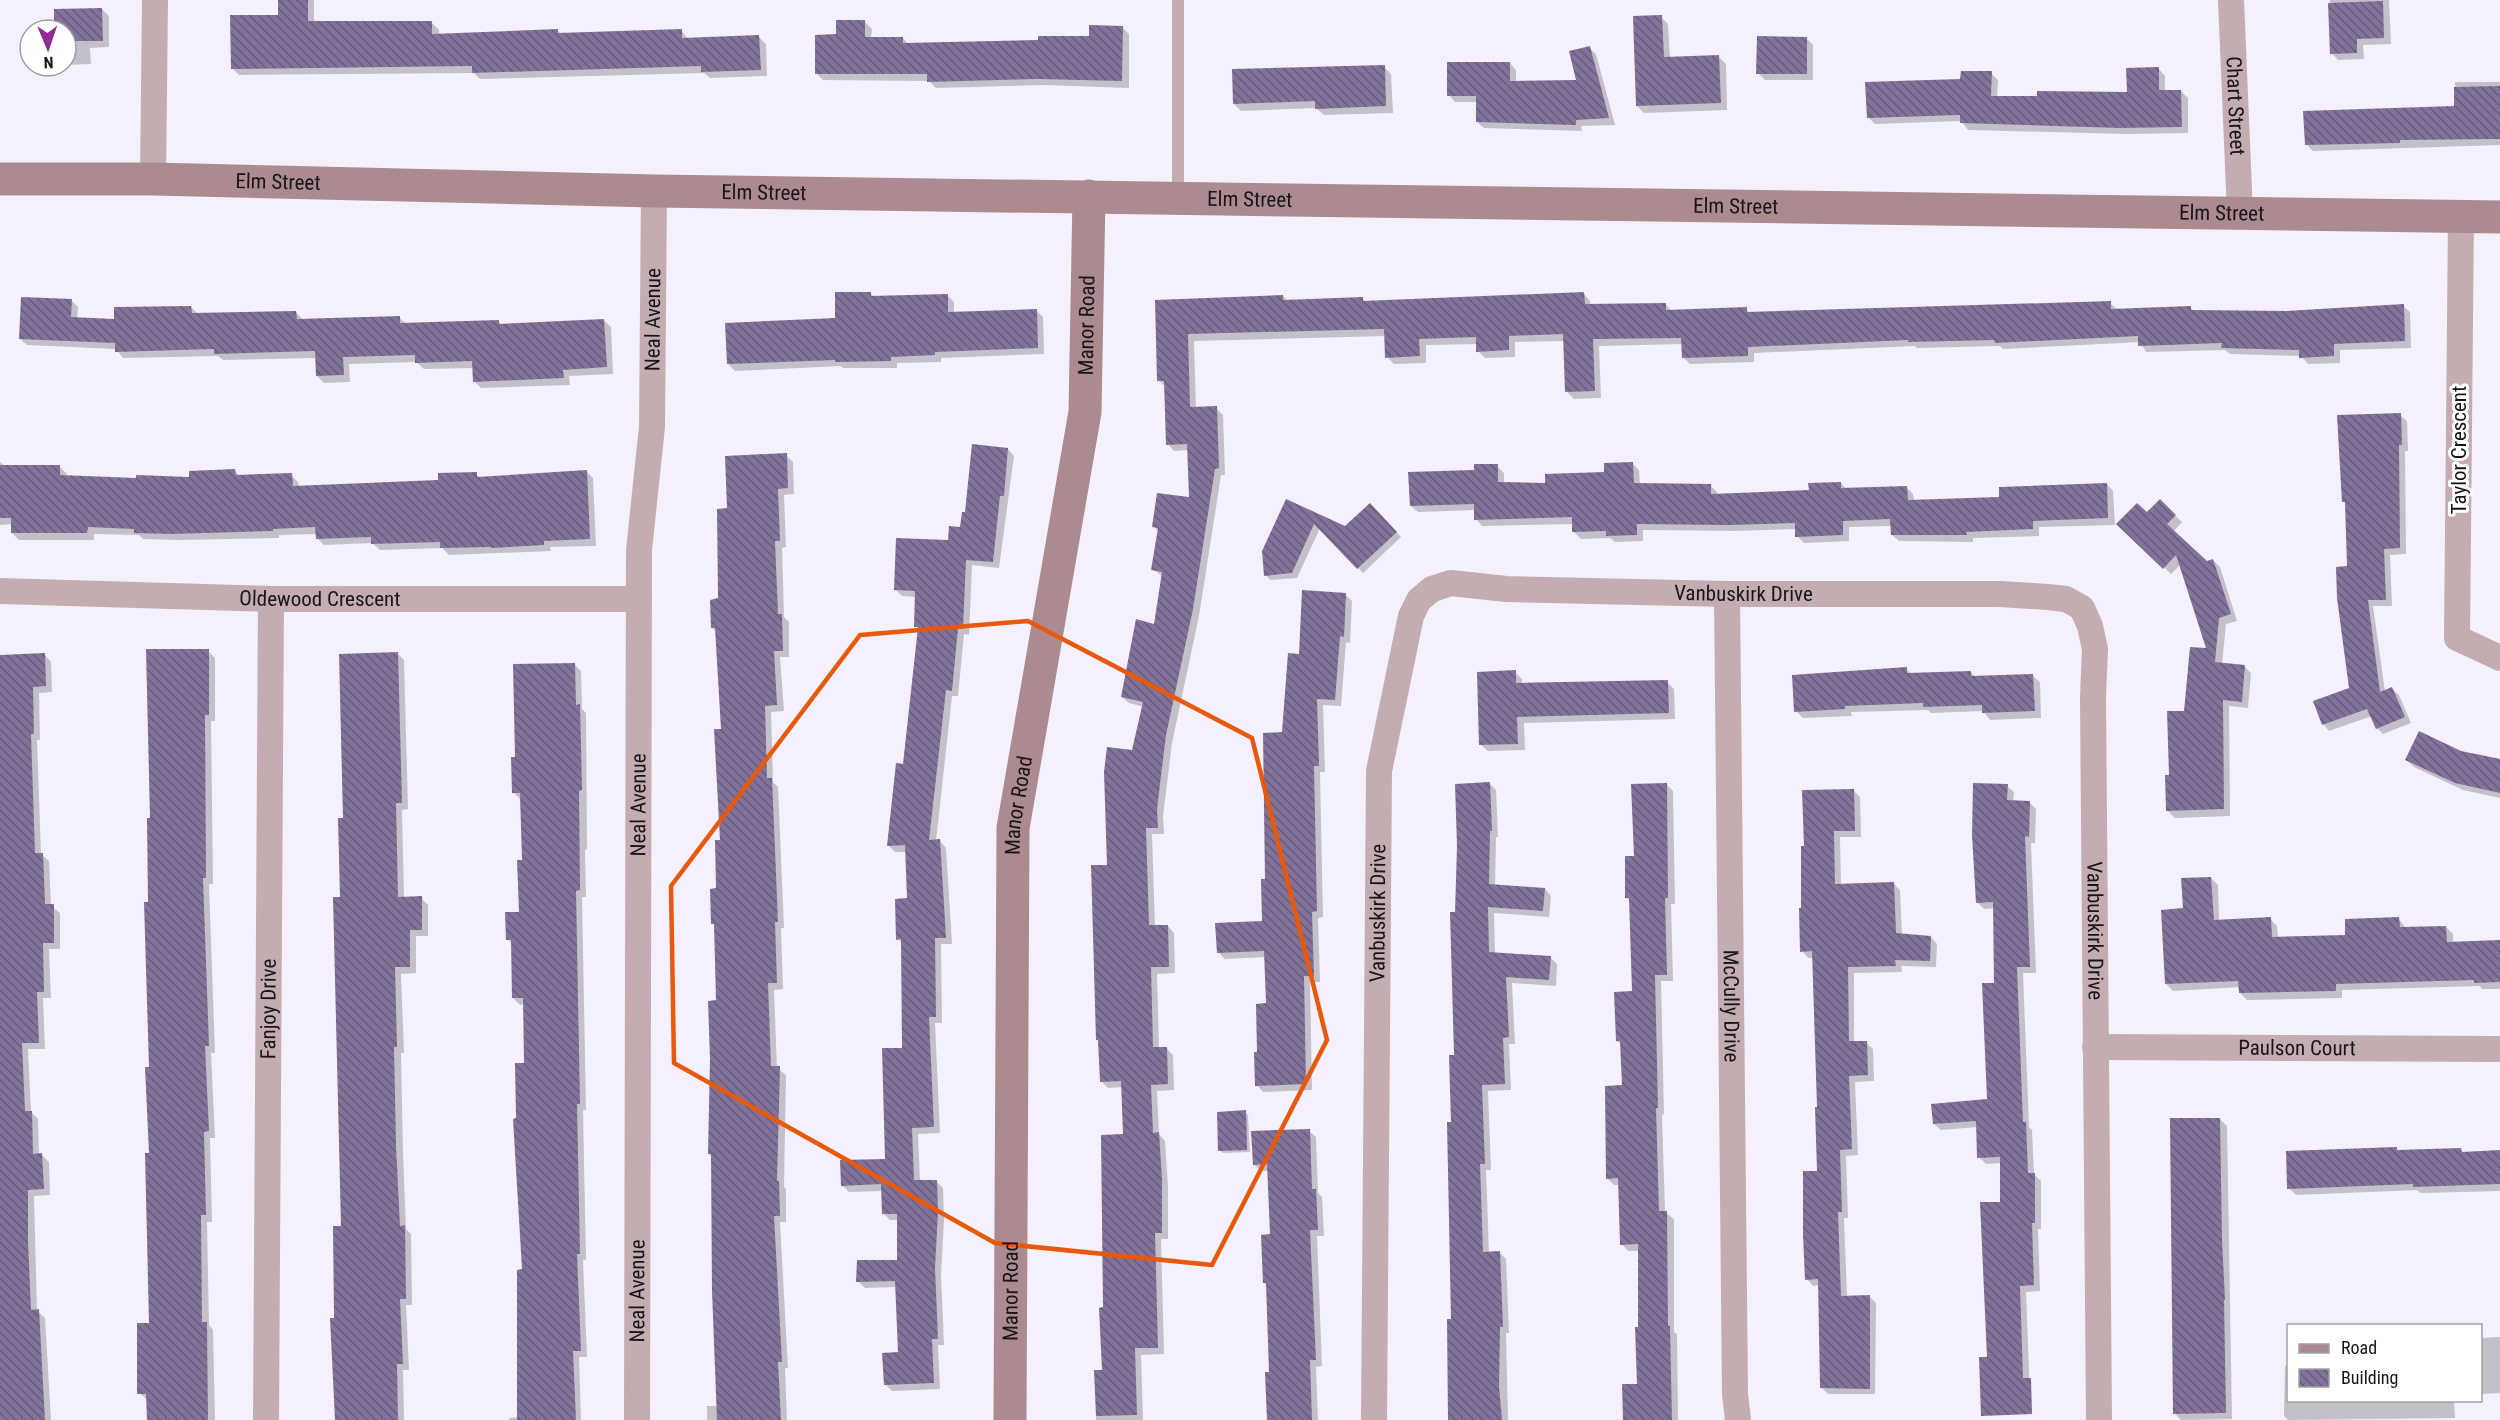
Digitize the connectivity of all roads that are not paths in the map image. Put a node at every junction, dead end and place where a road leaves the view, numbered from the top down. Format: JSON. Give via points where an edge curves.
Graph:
{"nodes":[{"id":1,"x":155,"y":0,"type":"edge"},
{"id":2,"x":1178,"y":0,"type":"edge"},
{"id":3,"x":2231,"y":0,"type":"edge"},
{"id":4,"x":0,"y":178,"type":"edge"},
{"id":5,"x":153,"y":180,"type":"junction"},
{"id":6,"x":654,"y":191,"type":"junction"},
{"id":7,"x":1089,"y":196,"type":"junction"},
{"id":8,"x":1178,"y":197,"type":"junction"},
{"id":9,"x":2240,"y":214,"type":"junction"},
{"id":10,"x":2461,"y":215,"type":"junction"},
{"id":11,"x":2500,"y":217,"type":"edge"},
{"id":12,"x":0,"y":591,"type":"edge"},
{"id":13,"x":1726,"y":594,"type":"junction"},
{"id":14,"x":271,"y":599,"type":"junction"},
{"id":15,"x":639,"y":599,"type":"junction"},
{"id":16,"x":2500,"y":658,"type":"edge"},
{"id":17,"x":2095,"y":1047,"type":"junction"},
{"id":18,"x":2500,"y":1049,"type":"edge"},
{"id":19,"x":266,"y":1420,"type":"edge"},
{"id":20,"x":637,"y":1420,"type":"edge"},
{"id":21,"x":1010,"y":1420,"type":"edge"},
{"id":22,"x":1374,"y":1420,"type":"edge"},
{"id":23,"x":1738,"y":1420,"type":"edge"},
{"id":24,"x":2099,"y":1420,"type":"edge"}],
"edges":[{"from":1,"to":5,"type":"street"},
{"from":2,"to":8,"type":"lane"},
{"from":3,"to":9,"type":"street","name":"Chart Street"},
{"from":4,"to":5,"type":"main road","name":"Elm Street"},
{"from":5,"to":6,"type":"main road","name":"Elm Street"},
{"from":6,"to":7,"type":"main road","name":"Elm Street"},
{"from":6,"to":15,"type":"street","name":"Neal Avenue","via":[[652,427],[639,550]]},
{"from":7,"to":8,"type":"main road","name":"Elm Street"},
{"from":7,"to":21,"type":"main road","name":"Manor Road","via":[[1085,412],[1013,828]]},
{"from":8,"to":9,"type":"main road","name":"Elm Street"},
{"from":9,"to":10,"type":"main road","name":"Elm Street"},
{"from":10,"to":11,"type":"main road","name":"Elm Street"},
{"from":10,"to":16,"type":"street","name":"Taylor Crescent","via":[[2457,638]]},
{"from":12,"to":14,"type":"street","name":"Oldewood Crescent"},
{"from":13,"to":17,"type":"street","name":"Vanbuskirk Drive","via":[[2000,594],[2066,599],[2082,608],[2095,649]]},
{"from":13,"to":22,"type":"street","name":"Vanbuskirk Drive","via":[[1506,589],[1451,583],[1432,589],[1419,600],[1411,616],[1379,771]]},
{"from":13,"to":23,"type":"street","name":"McCully Drive"},
{"from":14,"to":15,"type":"street","name":"Oldewood Crescent"},
{"from":14,"to":19,"type":"street","name":"Fanjoy Drive"},
{"from":15,"to":20,"type":"street","name":"Neal Avenue"},
{"from":17,"to":18,"type":"street","name":"Paulson Court"},
{"from":17,"to":24,"type":"street","name":"Vanbuskirk Drive"}]}
